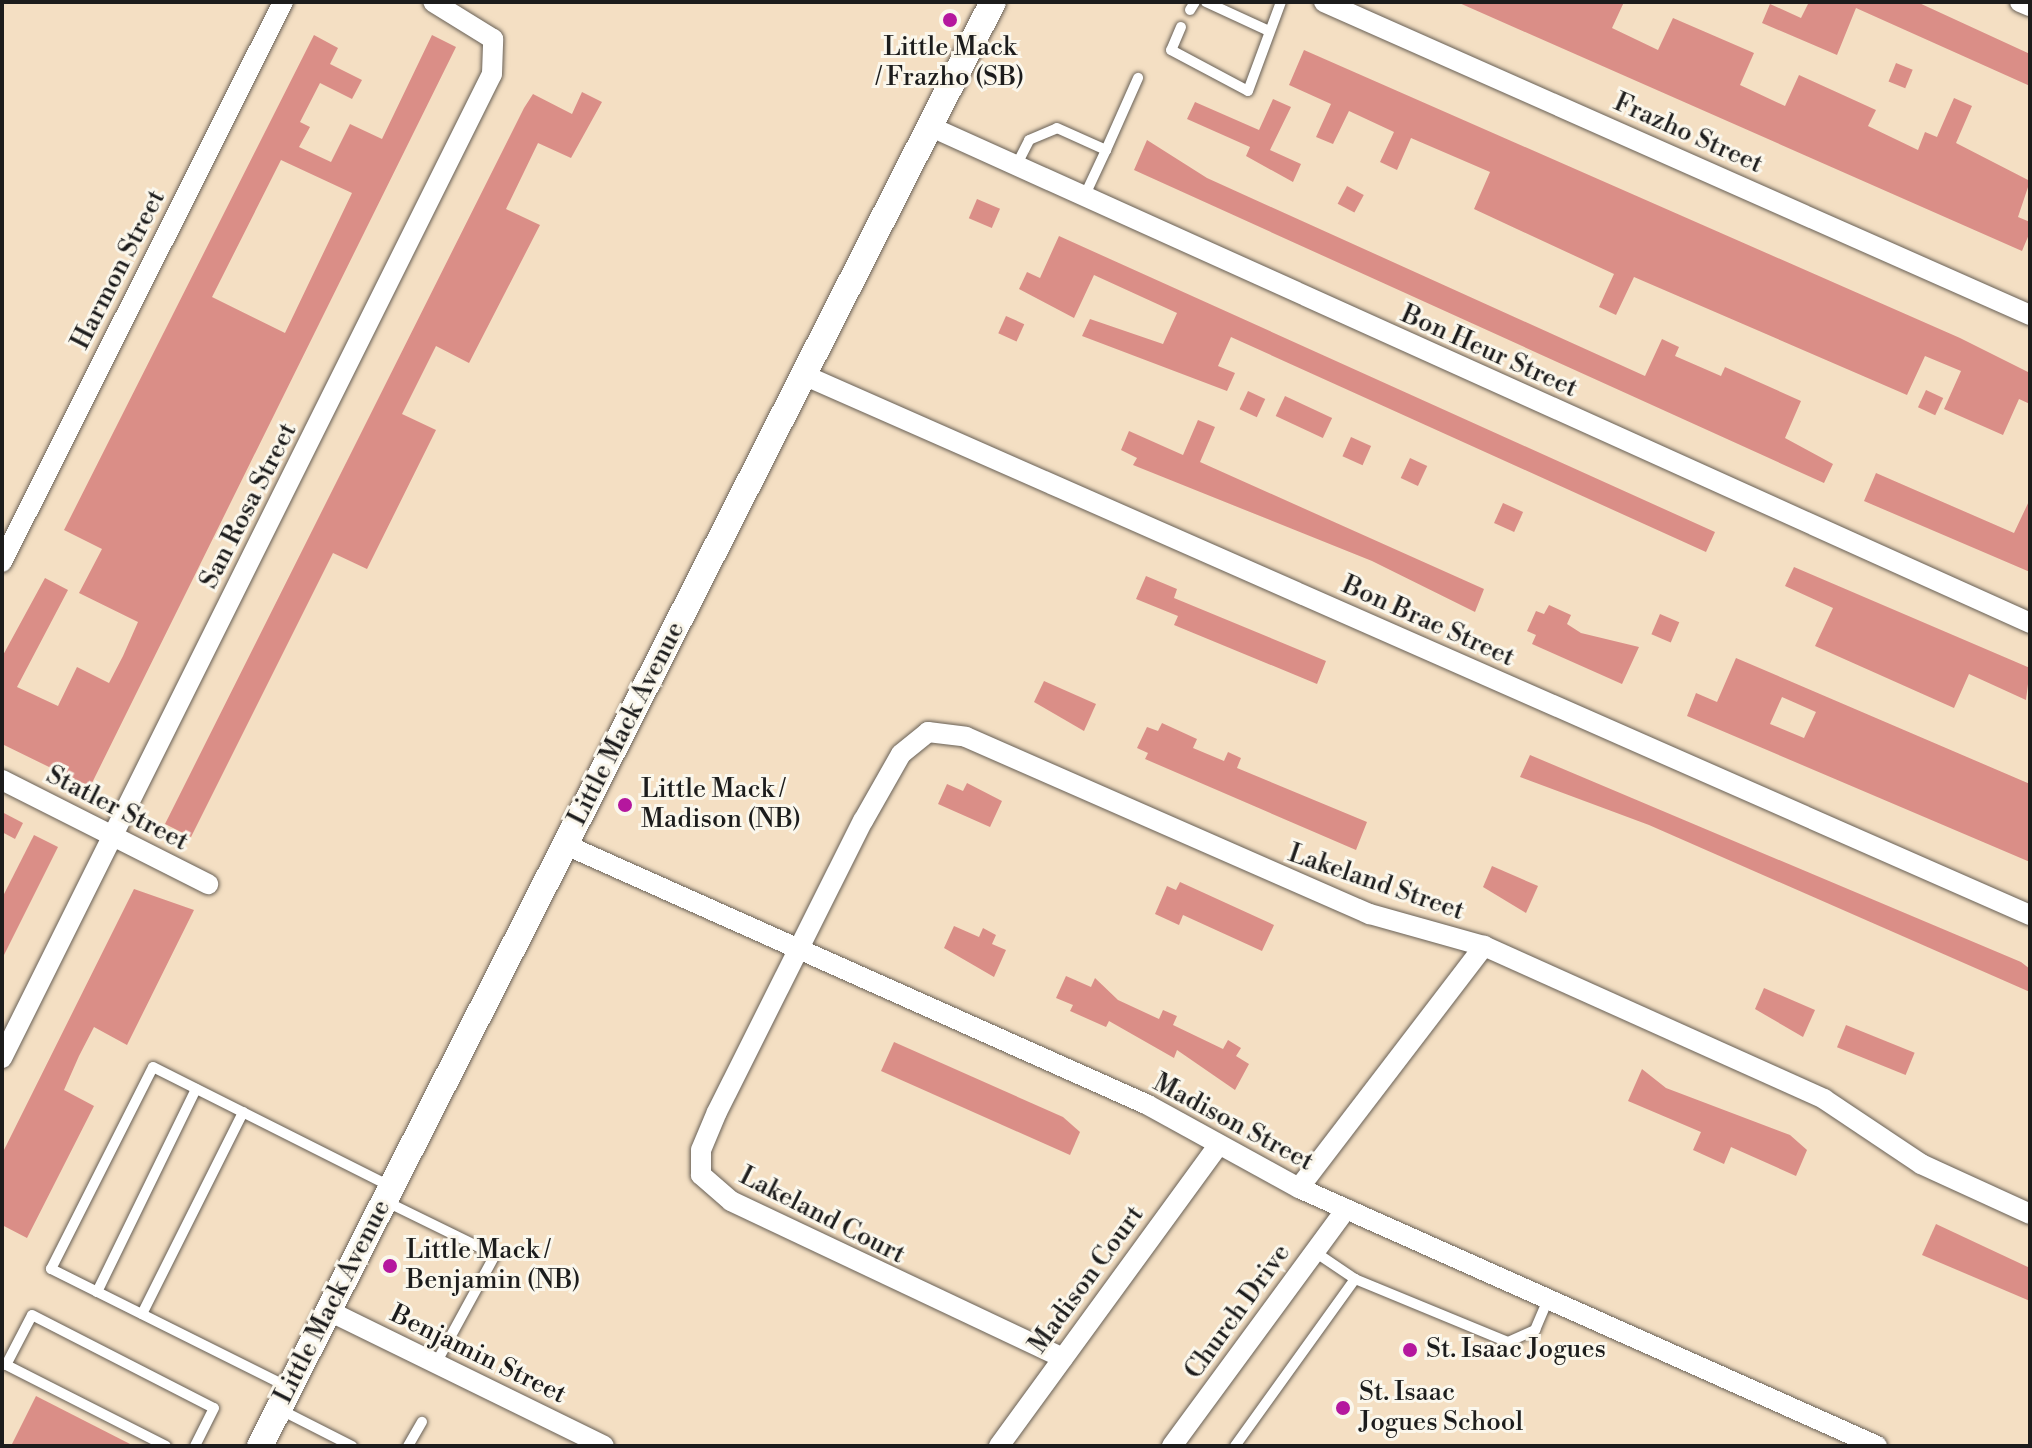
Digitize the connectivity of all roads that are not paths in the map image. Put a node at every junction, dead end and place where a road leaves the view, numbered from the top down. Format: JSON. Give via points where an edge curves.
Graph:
{"nodes":[{"id":1,"x":283,"y":2,"type":"edge"},
{"id":2,"x":433,"y":2,"type":"edge"},
{"id":3,"x":993,"y":2,"type":"edge"},
{"id":4,"x":1206,"y":2,"type":"edge"},
{"id":5,"x":1281,"y":2,"type":"edge"},
{"id":6,"x":1324,"y":2,"type":"edge"},
{"id":7,"x":2020,"y":2,"type":"edge"},
{"id":8,"x":2030,"y":6,"type":"edge"},
{"id":9,"x":1181,"y":27,"type":"dead end"},
{"id":10,"x":1269,"y":31,"type":"junction"},
{"id":11,"x":1138,"y":78,"type":"dead end"},
{"id":12,"x":929,"y":126,"type":"junction"},
{"id":13,"x":1106,"y":150,"type":"junction"},
{"id":14,"x":1015,"y":168,"type":"junction"},
{"id":15,"x":1083,"y":199,"type":"junction"},
{"id":16,"x":2030,"y":315,"type":"edge"},
{"id":17,"x":806,"y":376,"type":"junction"},
{"id":18,"x":2,"y":562,"type":"edge"},
{"id":19,"x":2030,"y":623,"type":"edge"},
{"id":20,"x":2,"y":780,"type":"edge"},
{"id":21,"x":113,"y":836,"type":"junction"},
{"id":22,"x":566,"y":845,"type":"junction"},
{"id":23,"x":208,"y":884,"type":"dead end"},
{"id":24,"x":2030,"y":915,"type":"edge"},
{"id":25,"x":1484,"y":946,"type":"junction"},
{"id":26,"x":797,"y":951,"type":"junction"},
{"id":27,"x":2,"y":1058,"type":"edge"},
{"id":28,"x":196,"y":1089,"type":"junction"},
{"id":29,"x":243,"y":1112,"type":"junction"},
{"id":30,"x":1218,"y":1146,"type":"junction"},
{"id":31,"x":1299,"y":1188,"type":"junction"},
{"id":32,"x":388,"y":1194,"type":"junction"},
{"id":33,"x":1346,"y":1209,"type":"junction"},
{"id":34,"x":2030,"y":1214,"type":"edge"},
{"id":35,"x":1315,"y":1252,"type":"junction"},
{"id":36,"x":1355,"y":1279,"type":"junction"},
{"id":37,"x":97,"y":1292,"type":"junction"},
{"id":38,"x":1548,"y":1300,"type":"junction"},
{"id":39,"x":329,"y":1311,"type":"junction"},
{"id":40,"x":142,"y":1314,"type":"junction"},
{"id":41,"x":1063,"y":1358,"type":"junction"},
{"id":42,"x":436,"y":1363,"type":"junction"},
{"id":43,"x":4,"y":1369,"type":"edge"},
{"id":44,"x":284,"y":1398,"type":"junction"},
{"id":45,"x":422,"y":1422,"type":"dead end"},
{"id":46,"x":166,"y":1446,"type":"edge"},
{"id":47,"x":195,"y":1446,"type":"edge"},
{"id":48,"x":260,"y":1446,"type":"edge"},
{"id":49,"x":352,"y":1446,"type":"edge"},
{"id":50,"x":408,"y":1446,"type":"edge"},
{"id":51,"x":604,"y":1446,"type":"edge"},
{"id":52,"x":999,"y":1446,"type":"edge"},
{"id":53,"x":1172,"y":1446,"type":"edge"},
{"id":54,"x":1235,"y":1446,"type":"edge"},
{"id":55,"x":1877,"y":1446,"type":"edge"}],
"edges":[{"from":1,"to":18,"type":"street","name":"Harmon Street"},
{"from":2,"to":21,"type":"street","name":"San Rosa Street","via":[[485,30],[496,65]]},
{"from":3,"to":12,"type":"main road","name":"Little Mack Avenue"},
{"from":4,"to":10,"type":"lane"},
{"from":5,"to":10,"type":"lane"},
{"from":6,"to":16,"type":"street","name":"Frazho Street"},
{"from":7,"to":8,"type":"street"},
{"from":9,"to":10,"type":"lane","via":[[1171,50],[1248,91]]},
{"from":11,"to":13,"type":"lane"},
{"from":12,"to":14,"type":"street","name":"Bon Heur Street"},
{"from":12,"to":17,"type":"main road","name":"Little Mack Avenue"},
{"from":13,"to":14,"type":"lane","via":[[1057,128],[1029,140]]},
{"from":13,"to":15,"type":"lane"},
{"from":14,"to":15,"type":"street","name":"Bon Heur Street"},
{"from":15,"to":19,"type":"street","name":"Bon Heur Street"},
{"from":17,"to":22,"type":"main road","name":"Little Mack Avenue"},
{"from":17,"to":24,"type":"street","name":"Bon Brae Street"},
{"from":20,"to":21,"type":"street","name":"Statler Street"},
{"from":21,"to":23,"type":"street","name":"Statler Street"},
{"from":21,"to":27,"type":"street","name":"San Rosa Street"},
{"from":22,"to":26,"type":"street","name":"Madison Street"},
{"from":22,"to":32,"type":"main road","name":"Little Mack Avenue"},
{"from":25,"to":26,"type":"street","name":"Lakeland Street","via":[[1370,914],[946,731],[928,732],[901,754]]},
{"from":25,"to":31,"type":"street"},
{"from":25,"to":34,"type":"street","name":"Lakeland Street","via":[[1824,1099],[1921,1164]]},
{"from":26,"to":30,"type":"street","name":"Madison Street","via":[[1148,1105]]},
{"from":26,"to":41,"type":"street","name":"Lakeland Court","via":[[701,1150],[701,1175],[731,1201]]},
{"from":28,"to":29,"type":"lane"},
{"from":28,"to":37,"type":"lane"},
{"from":28,"to":37,"type":"lane","via":[[153,1067],[51,1269]]},
{"from":29,"to":32,"type":"lane"},
{"from":29,"to":40,"type":"lane"},
{"from":30,"to":31,"type":"street","name":"Madison Street"},
{"from":30,"to":41,"type":"street","name":"Madison Court"},
{"from":31,"to":33,"type":"street","name":"Madison Street"},
{"from":32,"to":39,"type":"main road","name":"Little Mack Avenue"},
{"from":32,"to":42,"type":"lane","via":[[495,1255]]},
{"from":33,"to":35,"type":"street","name":"Church Drive"},
{"from":33,"to":38,"type":"street","name":"Madison Street"},
{"from":35,"to":36,"type":"lane"},
{"from":35,"to":53,"type":"street","name":"Church Drive"},
{"from":36,"to":38,"type":"lane","via":[[1508,1342],[1535,1330]]},
{"from":36,"to":54,"type":"lane"},
{"from":37,"to":40,"type":"lane"},
{"from":38,"to":55,"type":"street","name":"Madison Street"},
{"from":39,"to":42,"type":"street","name":"Benjamin Street"},
{"from":39,"to":44,"type":"main road","name":"Little Mack Avenue"},
{"from":40,"to":44,"type":"lane"},
{"from":41,"to":52,"type":"street","name":"Madison Court"},
{"from":42,"to":51,"type":"street","name":"Benjamin Street"},
{"from":43,"to":46,"type":"lane"},
{"from":43,"to":47,"type":"lane","via":[[32,1315],[214,1408]]},
{"from":44,"to":48,"type":"main road","name":"Little Mack Avenue"},
{"from":44,"to":49,"type":"lane"},
{"from":45,"to":50,"type":"lane"}]}
